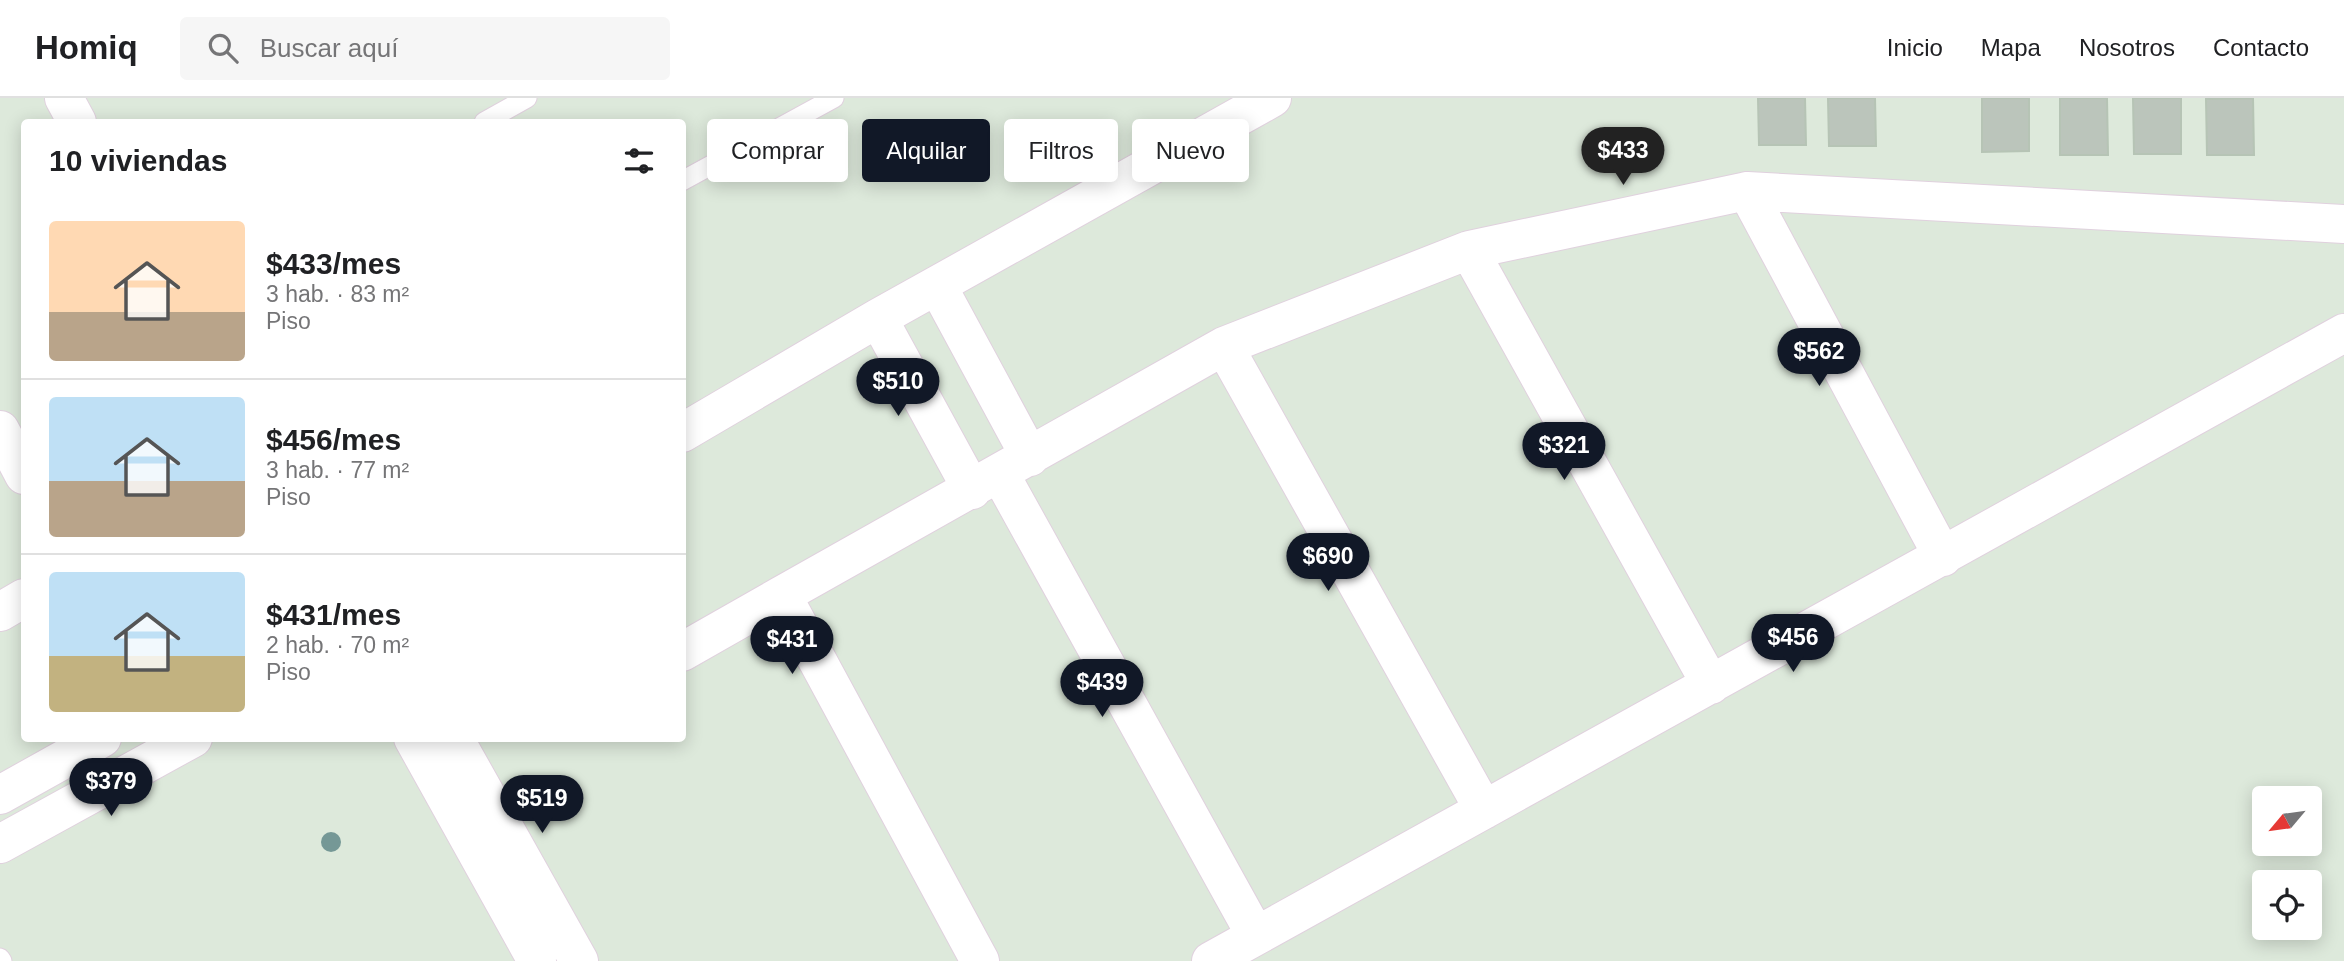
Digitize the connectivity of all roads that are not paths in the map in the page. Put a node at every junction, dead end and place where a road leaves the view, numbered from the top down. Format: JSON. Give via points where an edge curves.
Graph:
{"nodes":[{"id":1,"x":64,"y":98,"type":"edge"},
{"id":2,"x":527,"y":98,"type":"edge"},
{"id":3,"x":834,"y":98,"type":"edge"},
{"id":4,"x":1272,"y":98,"type":"edge"},
{"id":5,"x":75,"y":119,"type":"edge"},
{"id":6,"x":489,"y":119,"type":"edge"},
{"id":7,"x":686,"y":179,"type":"edge"},
{"id":8,"x":1747,"y":191,"type":"junction"},
{"id":9,"x":2344,"y":224,"type":"edge"},
{"id":10,"x":1469,"y":250,"type":"junction"},
{"id":11,"x":937,"y":285,"type":"junction"},
{"id":12,"x":877,"y":318,"type":"junction"},
{"id":13,"x":2344,"y":333,"type":"edge"},
{"id":14,"x":1224,"y":346,"type":"junction"},
{"id":15,"x":0,"y":430,"type":"edge"},
{"id":16,"x":686,"y":431,"type":"edge"},
{"id":17,"x":21,"y":469,"type":"edge"},
{"id":18,"x":1000,"y":473,"type":"junction"},
{"id":19,"x":1943,"y":557,"type":"junction"},
{"id":20,"x":782,"y":595,"type":"junction"},
{"id":21,"x":21,"y":600,"type":"edge"},
{"id":22,"x":0,"y":612,"type":"edge"},
{"id":23,"x":686,"y":650,"type":"edge"},
{"id":24,"x":1711,"y":685,"type":"junction"},
{"id":25,"x":95,"y":742,"type":"edge"},
{"id":26,"x":186,"y":742,"type":"edge"},
{"id":27,"x":415,"y":742,"type":"edge"},
{"id":28,"x":456,"y":742,"type":"edge"},
{"id":29,"x":0,"y":795,"type":"edge"},
{"id":30,"x":1484,"y":810,"type":"junction"},
{"id":31,"x":0,"y":844,"type":"edge"},
{"id":32,"x":1256,"y":936,"type":"junction"},
{"id":33,"x":537,"y":961,"type":"edge"},
{"id":34,"x":579,"y":961,"type":"edge"},
{"id":35,"x":979,"y":961,"type":"edge"},
{"id":36,"x":1211,"y":961,"type":"edge"}],
"edges":[{"from":1,"to":5,"type":"street"},
{"from":2,"to":6,"type":"lane"},
{"from":3,"to":7,"type":"lane"},
{"from":4,"to":11,"type":"street"},
{"from":8,"to":9,"type":"street"},
{"from":8,"to":10,"type":"street"},
{"from":8,"to":19,"type":"street"},
{"from":10,"to":14,"type":"street"},
{"from":10,"to":24,"type":"street"},
{"from":11,"to":12,"type":"street"},
{"from":11,"to":18,"type":"street"},
{"from":12,"to":16,"type":"street"},
{"from":12,"to":18,"type":"street"},
{"from":13,"to":19,"type":"street"},
{"from":14,"to":18,"type":"street"},
{"from":14,"to":30,"type":"street"},
{"from":15,"to":17,"type":"street"},
{"from":18,"to":20,"type":"street"},
{"from":18,"to":32,"type":"street"},
{"from":19,"to":24,"type":"street"},
{"from":20,"to":23,"type":"street"},
{"from":20,"to":35,"type":"street"},
{"from":21,"to":22,"type":"street"},
{"from":24,"to":30,"type":"street"},
{"from":25,"to":29,"type":"street"},
{"from":26,"to":31,"type":"street"},
{"from":27,"to":33,"type":"street"},
{"from":28,"to":34,"type":"street"},
{"from":30,"to":32,"type":"street"},
{"from":32,"to":36,"type":"street"}]}
